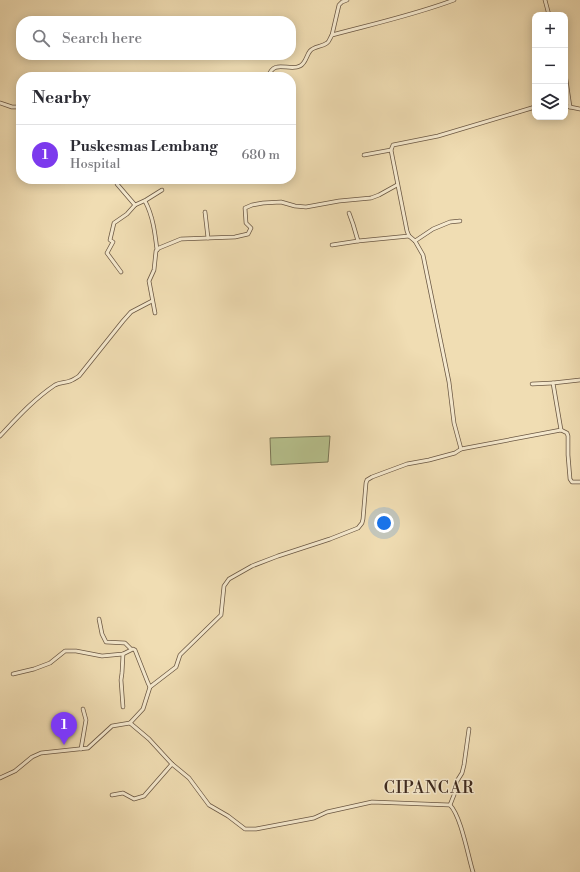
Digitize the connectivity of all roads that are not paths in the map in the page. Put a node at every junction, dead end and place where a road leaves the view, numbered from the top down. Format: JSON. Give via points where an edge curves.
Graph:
{"nodes":[{"id":1,"x":347,"y":0,"type":"edge"},
{"id":2,"x":454,"y":0,"type":"edge"},
{"id":3,"x":545,"y":0,"type":"edge"},
{"id":4,"x":548,"y":12,"type":"edge"},
{"id":5,"x":332,"y":35,"type":"junction"},
{"id":6,"x":271,"y":72,"type":"edge"},
{"id":7,"x":567,"y":84,"type":"edge"},
{"id":8,"x":0,"y":103,"type":"edge"},
{"id":9,"x":16,"y":107,"type":"edge"},
{"id":10,"x":570,"y":107,"type":"joint"},
{"id":11,"x":532,"y":108,"type":"edge"},
{"id":12,"x":580,"y":109,"type":"edge"},
{"id":13,"x":391,"y":150,"type":"junction"},
{"id":14,"x":364,"y":155,"type":"dead end"},
{"id":15,"x":117,"y":184,"type":"dead end"},
{"id":16,"x":397,"y":185,"type":"junction"},
{"id":17,"x":162,"y":190,"type":"dead end"},
{"id":18,"x":145,"y":200,"type":"junction"},
{"id":19,"x":135,"y":205,"type":"junction"},
{"id":20,"x":205,"y":212,"type":"dead end"},
{"id":21,"x":349,"y":213,"type":"dead end"},
{"id":22,"x":460,"y":221,"type":"dead end"},
{"id":23,"x":409,"y":236,"type":"junction"},
{"id":24,"x":208,"y":238,"type":"junction"},
{"id":25,"x":358,"y":241,"type":"junction"},
{"id":26,"x":415,"y":241,"type":"junction"},
{"id":27,"x":332,"y":245,"type":"dead end"},
{"id":28,"x":157,"y":250,"type":"junction"},
{"id":29,"x":121,"y":272,"type":"dead end"},
{"id":30,"x":152,"y":301,"type":"junction"},
{"id":31,"x":155,"y":314,"type":"dead end"},
{"id":32,"x":580,"y":380,"type":"edge"},
{"id":33,"x":553,"y":383,"type":"junction"},
{"id":34,"x":532,"y":384,"type":"dead end"},
{"id":35,"x":560,"y":430,"type":"junction"},
{"id":36,"x":0,"y":436,"type":"edge"},
{"id":37,"x":461,"y":449,"type":"junction"},
{"id":38,"x":580,"y":482,"type":"edge"},
{"id":39,"x":99,"y":619,"type":"dead end"},
{"id":40,"x":131,"y":649,"type":"junction"},
{"id":41,"x":123,"y":654,"type":"junction"},
{"id":42,"x":13,"y":674,"type":"dead end"},
{"id":43,"x":150,"y":687,"type":"junction"},
{"id":44,"x":123,"y":707,"type":"dead end"},
{"id":45,"x":83,"y":709,"type":"dead end"},
{"id":46,"x":130,"y":723,"type":"junction"},
{"id":47,"x":469,"y":729,"type":"dead end"},
{"id":48,"x":81,"y":749,"type":"junction"},
{"id":49,"x":172,"y":764,"type":"junction"},
{"id":50,"x":0,"y":778,"type":"edge"},
{"id":51,"x":112,"y":795,"type":"dead end"},
{"id":52,"x":450,"y":804,"type":"junction"},
{"id":53,"x":472,"y":872,"type":"edge"}],
"edges":[{"from":1,"to":5,"type":"street","via":[[339,5]]},
{"from":2,"to":5,"type":"street","via":[[403,17]]},
{"from":3,"to":4,"type":"street"},
{"from":5,"to":6,"type":"street","via":[[327,43],[311,49],[305,62],[299,67],[283,66]]},
{"from":7,"to":10,"type":"street"},
{"from":8,"to":9,"type":"street"},
{"from":10,"to":12,"type":"street"},
{"from":11,"to":13,"type":"street","via":[[438,136],[401,142],[393,145]]},
{"from":13,"to":14,"type":"street"},
{"from":13,"to":16,"type":"street"},
{"from":15,"to":19,"type":"street"},
{"from":16,"to":23,"type":"street"},
{"from":16,"to":24,"type":"street","via":[[371,198],[306,207],[281,202],[252,205],[245,208],[246,223],[251,228],[248,234]]},
{"from":17,"to":18,"type":"street"},
{"from":18,"to":19,"type":"street"},
{"from":18,"to":28,"type":"street","via":[[155,228]]},
{"from":19,"to":29,"type":"street","via":[[114,223],[110,240],[113,242],[107,252]]},
{"from":20,"to":24,"type":"street"},
{"from":21,"to":25,"type":"street"},
{"from":22,"to":26,"type":"street","via":[[433,229]]},
{"from":23,"to":25,"type":"street"},
{"from":23,"to":26,"type":"street"},
{"from":24,"to":28,"type":"street","via":[[181,239]]},
{"from":25,"to":27,"type":"street"},
{"from":26,"to":37,"type":"street","via":[[423,255]]},
{"from":28,"to":30,"type":"street","via":[[154,270],[149,281]]},
{"from":30,"to":31,"type":"street"},
{"from":30,"to":36,"type":"street","via":[[131,312],[79,376],[58,384],[41,395]]},
{"from":32,"to":33,"type":"street"},
{"from":33,"to":34,"type":"street"},
{"from":33,"to":35,"type":"street"},
{"from":35,"to":37,"type":"street"},
{"from":35,"to":38,"type":"street","via":[[568,436],[570,479],[572,482]]},
{"from":37,"to":43,"type":"street","via":[[455,453],[407,464],[369,479],[366,483],[363,519],[358,528],[252,566],[229,579],[224,586],[221,615],[180,655],[176,667]]},
{"from":39,"to":40,"type":"street","via":[[106,642],[125,643]]},
{"from":40,"to":41,"type":"street"},
{"from":40,"to":43,"type":"street","via":[[134,650]]},
{"from":41,"to":42,"type":"street","via":[[102,656],[65,651],[50,663]]},
{"from":41,"to":44,"type":"street","via":[[120,680]]},
{"from":43,"to":46,"type":"street","via":[[143,709]]},
{"from":45,"to":48,"type":"street","via":[[86,720]]},
{"from":46,"to":48,"type":"street","via":[[112,726],[90,746]]},
{"from":46,"to":49,"type":"street"},
{"from":47,"to":52,"type":"street","via":[[462,773]]},
{"from":48,"to":50,"type":"street","via":[[40,753],[15,771]]},
{"from":49,"to":51,"type":"street","via":[[144,796],[134,799],[123,793]]},
{"from":49,"to":52,"type":"street","via":[[193,782],[210,805],[245,829],[256,830],[314,818],[327,812],[372,802]]},
{"from":52,"to":53,"type":"street","via":[[459,819]]}]}
